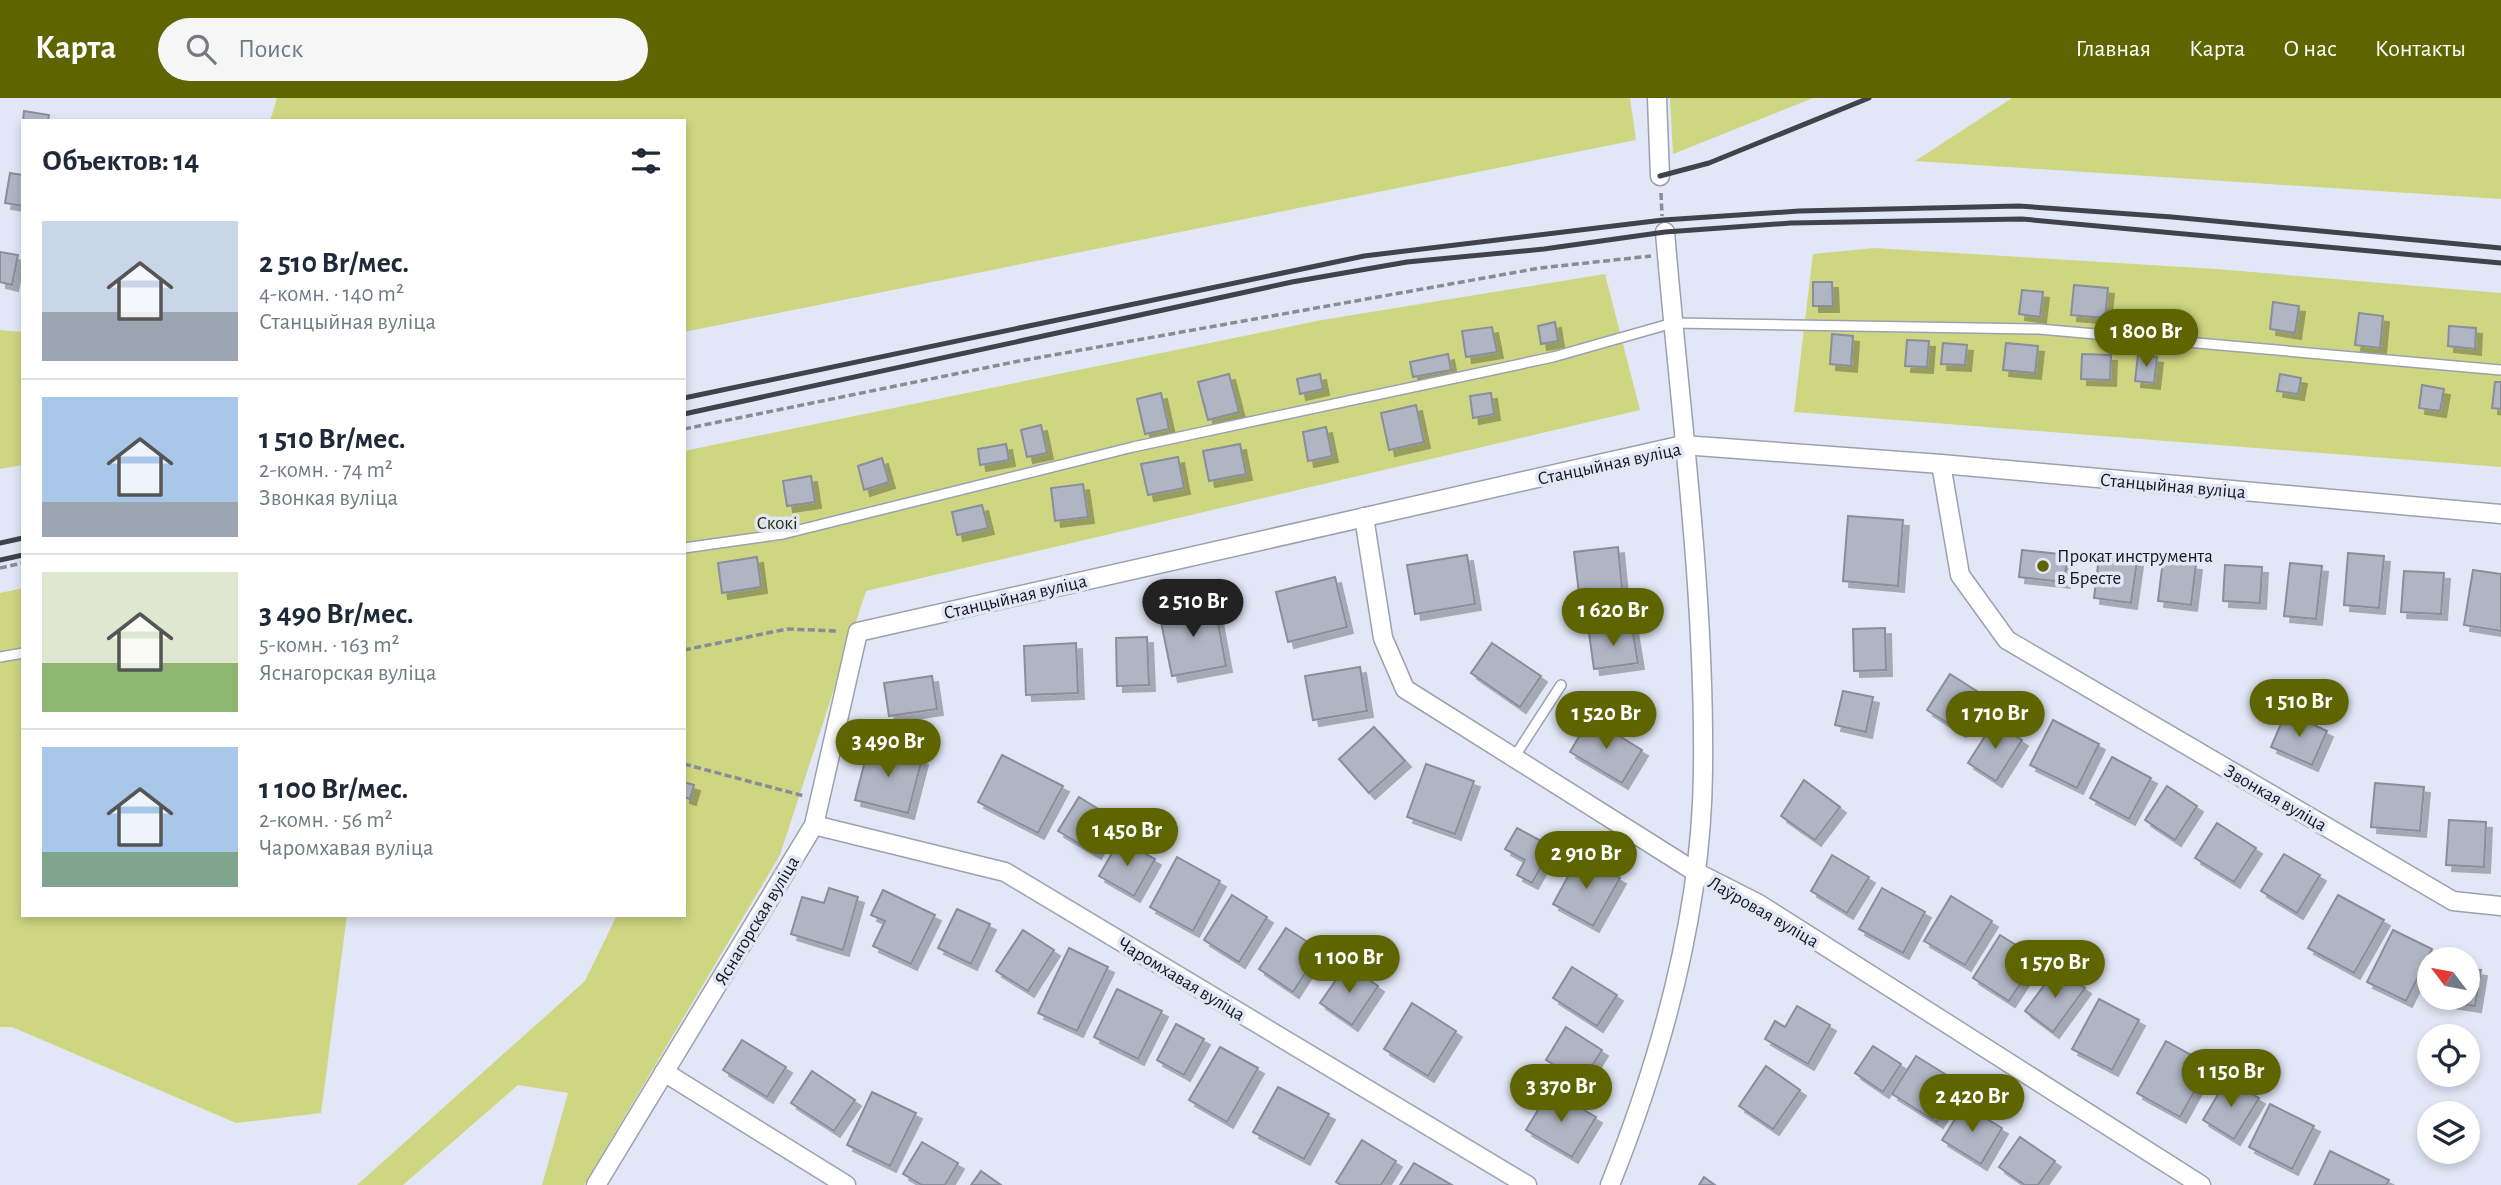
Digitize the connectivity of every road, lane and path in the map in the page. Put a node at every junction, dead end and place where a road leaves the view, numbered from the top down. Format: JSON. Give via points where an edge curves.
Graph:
{"nodes":[{"id":1,"x":1657,"y":98,"type":"edge"},
{"id":2,"x":1660,"y":176,"type":"joint"},
{"id":3,"x":1665,"y":232,"type":"joint"},
{"id":4,"x":1667,"y":254,"type":"junction"},
{"id":5,"x":1673,"y":323,"type":"junction"},
{"id":6,"x":2501,"y":370,"type":"edge"},
{"id":7,"x":686,"y":429,"type":"edge"},
{"id":8,"x":1683,"y":445,"type":"junction"},
{"id":9,"x":1941,"y":464,"type":"junction"},
{"id":10,"x":2501,"y":514,"type":"edge"},
{"id":11,"x":1364,"y":517,"type":"junction"},
{"id":12,"x":686,"y":548,"type":"edge"},
{"id":13,"x":21,"y":564,"type":"edge"},
{"id":14,"x":0,"y":568,"type":"edge"},
{"id":15,"x":858,"y":632,"type":"junction"},
{"id":16,"x":686,"y":650,"type":"edge"},
{"id":17,"x":21,"y":653,"type":"edge"},
{"id":18,"x":0,"y":657,"type":"edge"},
{"id":19,"x":1561,"y":685,"type":"dead end"},
{"id":20,"x":1515,"y":756,"type":"junction"},
{"id":21,"x":686,"y":765,"type":"edge"},
{"id":22,"x":820,"y":801,"type":"junction"},
{"id":23,"x":814,"y":825,"type":"junction"},
{"id":24,"x":1694,"y":871,"type":"junction"},
{"id":25,"x":2501,"y":906,"type":"edge"},
{"id":26,"x":664,"y":1072,"type":"junction"},
{"id":27,"x":596,"y":1185,"type":"edge"},
{"id":28,"x":846,"y":1185,"type":"edge"},
{"id":29,"x":1527,"y":1185,"type":"edge"},
{"id":30,"x":1610,"y":1185,"type":"edge"},
{"id":31,"x":2201,"y":1185,"type":"edge"}],
"edges":[{"from":1,"to":2,"type":"street"},
{"from":2,"to":3,"type":"path"},
{"from":3,"to":4,"type":"street"},
{"from":4,"to":5,"type":"street"},
{"from":4,"to":7,"type":"path","via":[[1540,268],[1014,362]]},
{"from":5,"to":6,"type":"lane","via":[[2039,329]]},
{"from":5,"to":8,"type":"street"},
{"from":5,"to":12,"type":"lane","via":[[1553,357],[1133,447],[783,534]]},
{"from":8,"to":9,"type":"street","name":"Станцыйная вуліца"},
{"from":8,"to":11,"type":"street","name":"Станцыйная вуліца"},
{"from":8,"to":24,"type":"street","via":[[1699,622],[1703,772]]},
{"from":9,"to":10,"type":"street","name":"Станцыйная вуліца"},
{"from":9,"to":25,"type":"street","name":"Звонкая вуліца","via":[[1960,575],[2007,640],[2454,901]]},
{"from":11,"to":15,"type":"street","name":"Станцыйная вуліца"},
{"from":11,"to":20,"type":"street","name":"Лаўровая вуліца","via":[[1383,638],[1405,689]]},
{"from":13,"to":14,"type":"path"},
{"from":15,"to":16,"type":"path","via":[[787,629]]},
{"from":15,"to":22,"type":"street","name":"Яснагорская вуліца"},
{"from":17,"to":18,"type":"lane"},
{"from":19,"to":20,"type":"lane"},
{"from":20,"to":24,"type":"street","name":"Лаўровая вуліца"},
{"from":21,"to":22,"type":"path"},
{"from":22,"to":23,"type":"street","name":"Яснагорская вуліца"},
{"from":23,"to":26,"type":"street","name":"Яснагорская вуліца"},
{"from":23,"to":29,"type":"street","name":"Чаромхавая вуліца","via":[[1005,872]]},
{"from":24,"to":30,"type":"street","via":[[1672,1004]]},
{"from":24,"to":31,"type":"street","name":"Лаўровая вуліца","via":[[1759,904]]},
{"from":26,"to":27,"type":"street","name":"Яснагорская вуліца"},
{"from":26,"to":28,"type":"street"}]}
